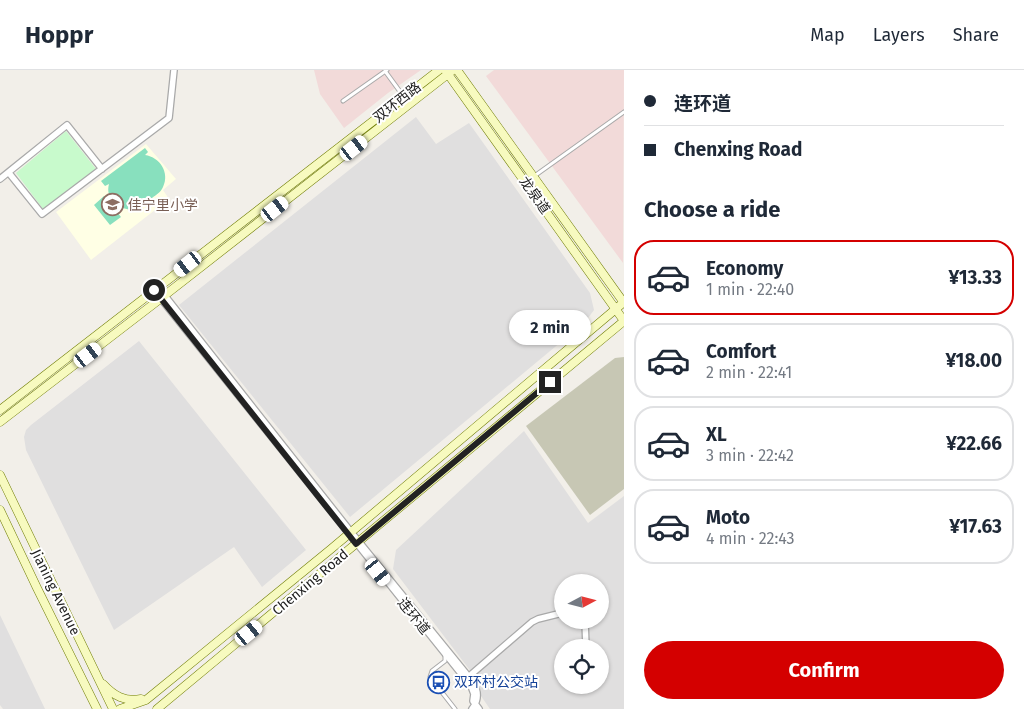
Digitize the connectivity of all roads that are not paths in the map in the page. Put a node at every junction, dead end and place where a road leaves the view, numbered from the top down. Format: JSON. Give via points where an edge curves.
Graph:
{"nodes":[{"id":1,"x":174,"y":70,"type":"edge"},
{"id":2,"x":439,"y":70,"type":"edge"},
{"id":3,"x":457,"y":70,"type":"edge"},
{"id":4,"x":386,"y":71,"type":"edge"},
{"id":5,"x":449,"y":71,"type":"edge"},
{"id":6,"x":404,"y":97,"type":"junction"},
{"id":7,"x":343,"y":101,"type":"dead end"},
{"id":8,"x":624,"y":112,"type":"edge"},
{"id":9,"x":102,"y":169,"type":"junction"},
{"id":10,"x":9,"y":173,"type":"junction"},
{"id":11,"x":534,"y":177,"type":"junction"},
{"id":12,"x":0,"y":179,"type":"edge"},
{"id":13,"x":526,"y":182,"type":"junction"},
{"id":14,"x":156,"y":289,"type":"junction"},
{"id":15,"x":162,"y":297,"type":"junction"},
{"id":16,"x":624,"y":302,"type":"edge"},
{"id":17,"x":615,"y":309,"type":"junction"},
{"id":18,"x":624,"y":321,"type":"edge"},
{"id":19,"x":0,"y":410,"type":"edge"},
{"id":20,"x":0,"y":422,"type":"edge"},
{"id":21,"x":0,"y":475,"type":"edge"},
{"id":22,"x":0,"y":510,"type":"edge"},
{"id":23,"x":350,"y":533,"type":"junction"},
{"id":24,"x":357,"y":543,"type":"junction"},
{"id":25,"x":554,"y":615,"type":"edge"},
{"id":26,"x":445,"y":654,"type":"junction"},
{"id":27,"x":97,"y":677,"type":"junction"},
{"id":28,"x":467,"y":678,"type":"junction"},
{"id":29,"x":151,"y":696,"type":"junction"},
{"id":30,"x":475,"y":706,"type":"edge"},
{"id":31,"x":133,"y":708,"type":"edge"},
{"id":32,"x":97,"y":709,"type":"edge"},
{"id":33,"x":113,"y":709,"type":"edge"},
{"id":34,"x":120,"y":709,"type":"edge"},
{"id":35,"x":157,"y":709,"type":"edge"},
{"id":36,"x":455,"y":709,"type":"edge"},
{"id":37,"x":466,"y":709,"type":"edge"}],
"edges":[{"from":1,"to":9,"type":"street","via":[[169,118]]},
{"from":2,"to":6,"type":"main road","name":"双环西路"},
{"from":3,"to":11,"type":"main road","name":"龙泉道"},
{"from":4,"to":6,"type":"lane"},
{"from":4,"to":7,"type":"lane"},
{"from":5,"to":13,"type":"main road","name":"龙泉道"},
{"from":5,"to":15,"type":"main road","name":"双环西路"},
{"from":6,"to":14,"type":"main road","name":"双环西路"},
{"from":8,"to":11,"type":"lane"},
{"from":9,"to":10,"type":"street","via":[[42,214]]},
{"from":9,"to":10,"type":"street","via":[[67,126]]},
{"from":10,"to":12,"type":"street"},
{"from":11,"to":13,"type":"lane"},
{"from":11,"to":16,"type":"main road","name":"龙泉道"},
{"from":13,"to":17,"type":"main road","name":"龙泉道"},
{"from":14,"to":15,"type":"street","name":"连环道"},
{"from":14,"to":19,"type":"main road","name":"双环西路"},
{"from":15,"to":20,"type":"main road","name":"双环西路"},
{"from":15,"to":23,"type":"street","name":"连环道"},
{"from":16,"to":17,"type":"main road","name":"Chenxing Road"},
{"from":17,"to":18,"type":"main road","name":"龙泉道"},
{"from":17,"to":23,"type":"main road","name":"Chenxing Road"},
{"from":18,"to":24,"type":"main road","name":"Chenxing Road"},
{"from":21,"to":27,"type":"main road","name":"Jianing Avenue"},
{"from":22,"to":32,"type":"main road","name":"Jianing Avenue"},
{"from":23,"to":24,"type":"street","name":"连环道"},
{"from":23,"to":29,"type":"main road","name":"Chenxing Road"},
{"from":24,"to":26,"type":"street","name":"连环道"},
{"from":24,"to":28,"type":"street"},
{"from":24,"to":35,"type":"main road","name":"Chenxing Road"},
{"from":25,"to":28,"type":"street","via":[[532,622]]},
{"from":26,"to":28,"type":"street","name":"连环道"},
{"from":26,"to":36,"type":"lane","via":[[445,661],[432,671],[430,677]]},
{"from":27,"to":29,"type":"main road","via":[[122,699],[139,700]]},
{"from":27,"to":33,"type":"main road","name":"Jianing Avenue"},
{"from":28,"to":30,"type":"street","via":[[478,691]]},
{"from":29,"to":31,"type":"main road","name":"Chenxing Road"},
{"from":30,"to":37,"type":"street"},
{"from":31,"to":34,"type":"main road","name":"Chenxing Road"}]}
